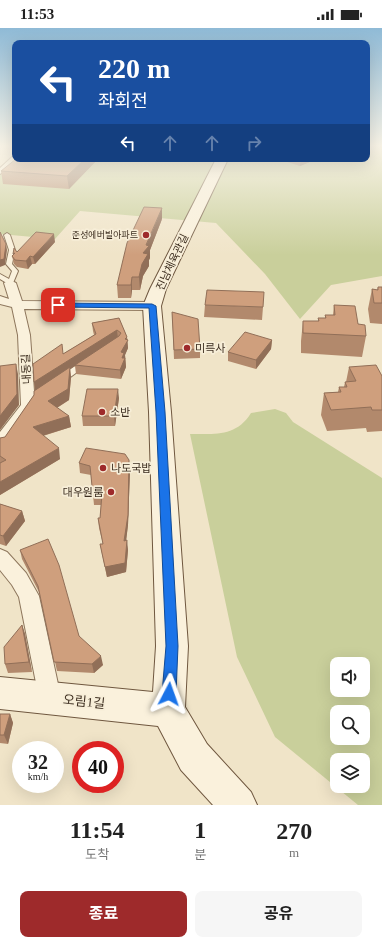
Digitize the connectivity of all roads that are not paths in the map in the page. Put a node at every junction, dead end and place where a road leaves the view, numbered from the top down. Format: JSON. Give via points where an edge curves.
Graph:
{"nodes":[{"id":1,"x":211,"y":182,"type":"edge"},
{"id":2,"x":7,"y":234,"type":"dead end"},
{"id":3,"x":5,"y":280,"type":"edge"},
{"id":4,"x":0,"y":300,"type":"edge"},
{"id":5,"x":17,"y":305,"type":"junction"},
{"id":6,"x":152,"y":306,"type":"junction"},
{"id":7,"x":91,"y":359,"type":"edge"},
{"id":8,"x":53,"y":384,"type":"edge"},
{"id":9,"x":0,"y":443,"type":"edge"},
{"id":10,"x":0,"y":557,"type":"edge"},
{"id":11,"x":0,"y":693,"type":"edge"},
{"id":12,"x":50,"y":698,"type":"junction"},
{"id":13,"x":168,"y":710,"type":"junction"},
{"id":14,"x":238,"y":805,"type":"edge"}],
"edges":[{"from":1,"to":6,"type":"street","name":"진남체육관길"},
{"from":2,"to":3,"type":"lane","via":[[12,250],[9,264],[15,272]]},
{"from":3,"to":5,"type":"street","name":"내동길"},
{"from":4,"to":5,"type":"street"},
{"from":5,"to":6,"type":"street"},
{"from":5,"to":9,"type":"street","name":"내동길","via":[[24,335],[31,399]]},
{"from":6,"to":13,"type":"street","name":"진남체육관길","via":[[172,646]]},
{"from":7,"to":8,"type":"lane"},
{"from":10,"to":12,"type":"street","via":[[19,579],[29,596]]},
{"from":11,"to":12,"type":"street","name":"오림1길"},
{"from":12,"to":13,"type":"street","name":"오림1길"},
{"from":13,"to":14,"type":"street","via":[[194,757]]}]}
